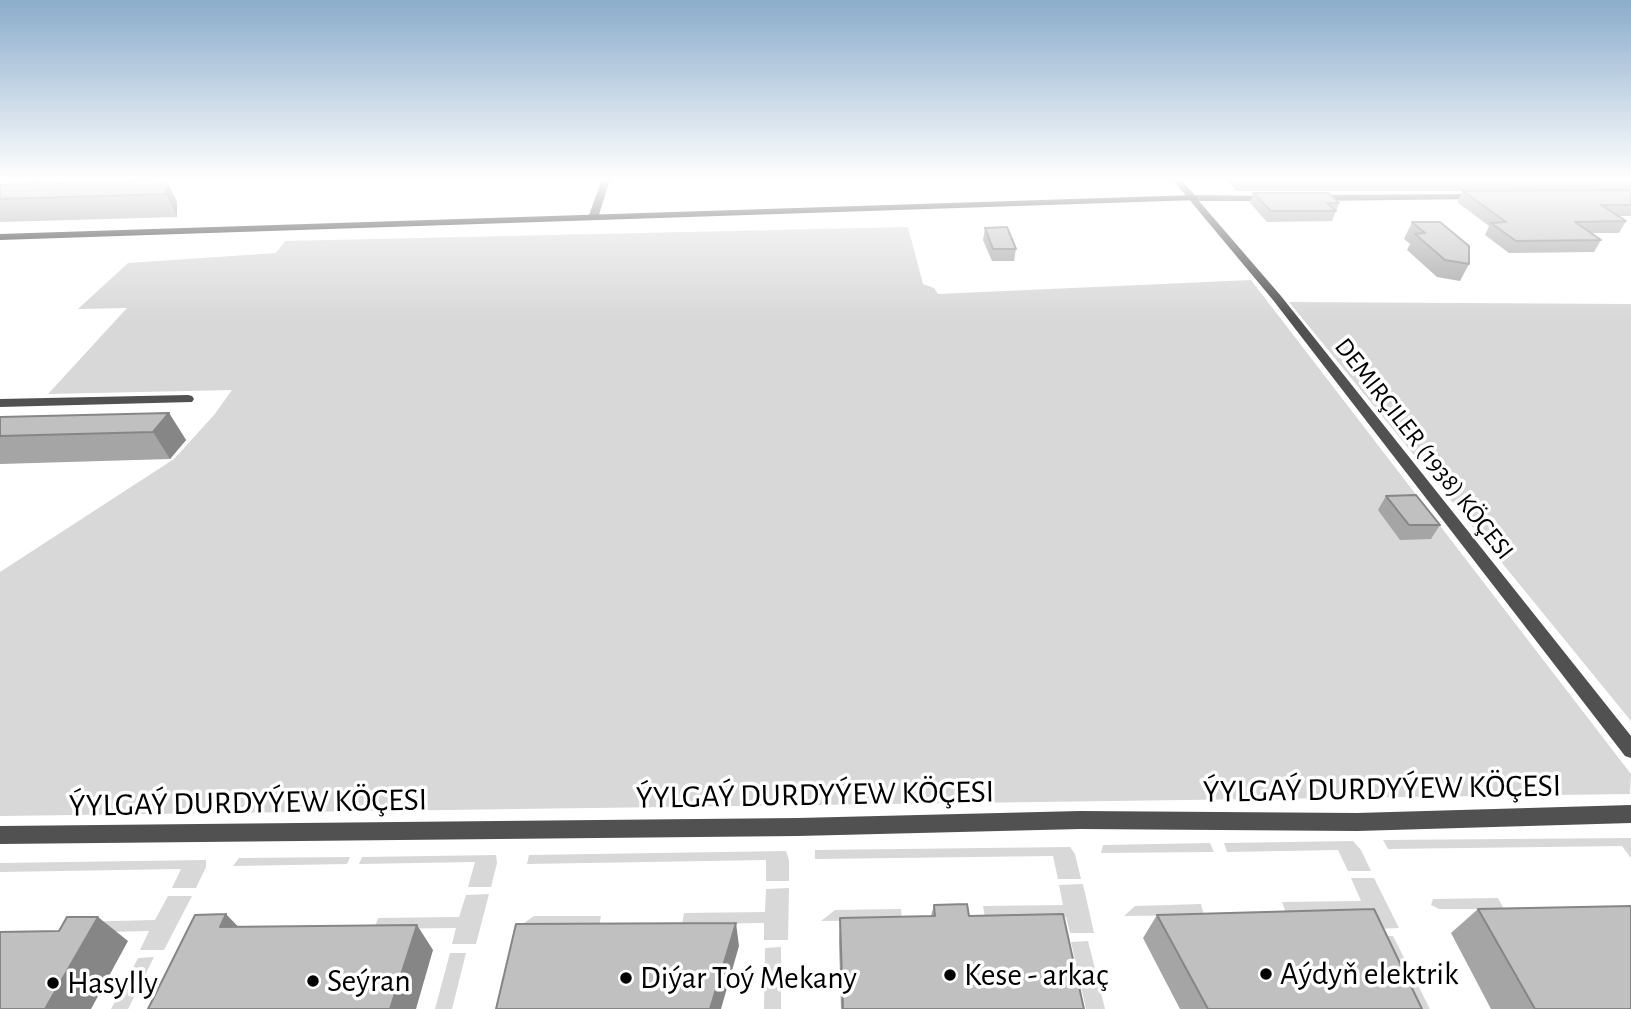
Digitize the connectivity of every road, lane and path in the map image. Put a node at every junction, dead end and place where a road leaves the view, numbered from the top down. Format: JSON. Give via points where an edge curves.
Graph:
{"nodes":[{"id":1,"x":341,"y":226,"type":"edge"},
{"id":2,"x":1217,"y":226,"type":"edge"},
{"id":3,"x":0,"y":237,"type":"edge"},
{"id":4,"x":188,"y":399,"type":"dead end"},
{"id":5,"x":0,"y":403,"type":"edge"},
{"id":6,"x":1631,"y":750,"type":"edge"},
{"id":7,"x":1631,"y":814,"type":"edge"},
{"id":8,"x":0,"y":835,"type":"edge"}],
"edges":[{"from":1,"to":3,"type":"street"},
{"from":2,"to":6,"type":"street","name":"DEMIRÇILER (1938) KÖÇESI"},
{"from":4,"to":5,"type":"street"},
{"from":7,"to":8,"type":"street","name":"ÝYLGAÝ DURDYÝEW KÖÇESI","via":[[1357,822],[1080,820]]}]}
